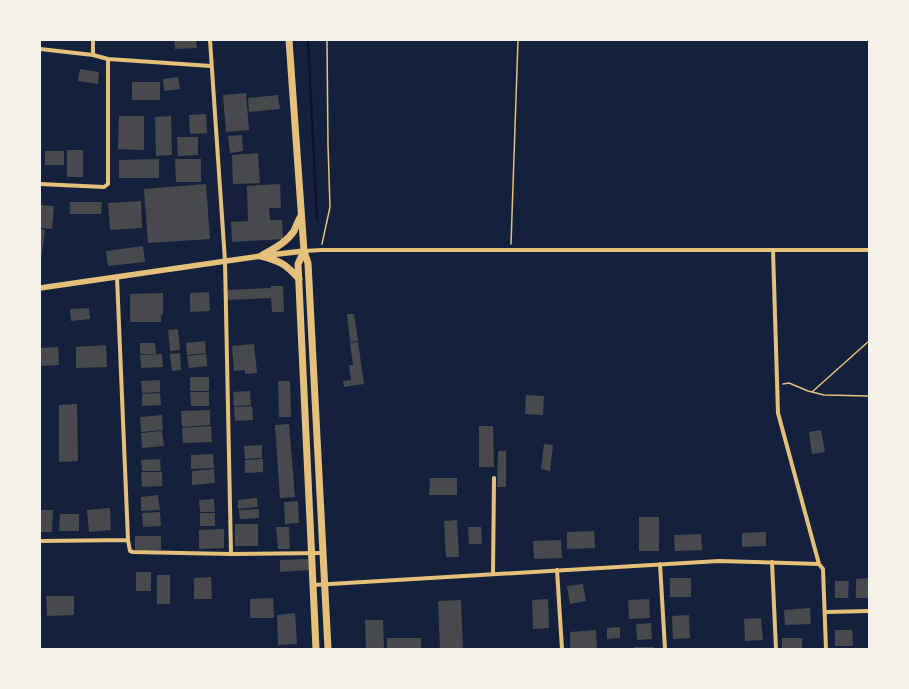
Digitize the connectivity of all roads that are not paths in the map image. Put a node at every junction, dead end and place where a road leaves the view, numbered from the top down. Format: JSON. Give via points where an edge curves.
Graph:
{"nodes":[{"id":1,"x":93,"y":40,"type":"edge"},
{"id":2,"x":210,"y":40,"type":"edge"},
{"id":3,"x":289,"y":40,"type":"edge"},
{"id":4,"x":40,"y":49,"type":"edge"},
{"id":5,"x":93,"y":55,"type":"junction"},
{"id":6,"x":108,"y":60,"type":"junction"},
{"id":7,"x":211,"y":66,"type":"junction"},
{"id":8,"x":40,"y":184,"type":"edge"},
{"id":9,"x":302,"y":214,"type":"junction"},
{"id":10,"x":773,"y":250,"type":"junction"},
{"id":11,"x":869,"y":250,"type":"edge"},
{"id":12,"x":304,"y":251,"type":"junction"},
{"id":13,"x":261,"y":256,"type":"junction"},
{"id":14,"x":225,"y":261,"type":"junction"},
{"id":15,"x":117,"y":277,"type":"junction"},
{"id":16,"x":299,"y":279,"type":"junction"},
{"id":17,"x":40,"y":288,"type":"edge"},
{"id":18,"x":494,"y":478,"type":"dead end"},
{"id":19,"x":128,"y":540,"type":"junction"},
{"id":20,"x":40,"y":541,"type":"edge"},
{"id":21,"x":311,"y":553,"type":"junction"},
{"id":22,"x":323,"y":553,"type":"junction"},
{"id":23,"x":232,"y":554,"type":"junction"},
{"id":24,"x":772,"y":562,"type":"junction"},
{"id":25,"x":660,"y":564,"type":"junction"},
{"id":26,"x":819,"y":564,"type":"junction"},
{"id":27,"x":557,"y":570,"type":"junction"},
{"id":28,"x":493,"y":574,"type":"junction"},
{"id":29,"x":325,"y":584,"type":"junction"},
{"id":30,"x":313,"y":585,"type":"junction"},
{"id":31,"x":869,"y":611,"type":"edge"},
{"id":32,"x":826,"y":612,"type":"junction"},
{"id":33,"x":316,"y":649,"type":"edge"},
{"id":34,"x":328,"y":649,"type":"edge"},
{"id":35,"x":562,"y":649,"type":"edge"},
{"id":36,"x":665,"y":649,"type":"edge"},
{"id":37,"x":776,"y":649,"type":"edge"},
{"id":38,"x":826,"y":649,"type":"edge"}],
"edges":[{"from":1,"to":5,"type":"street"},
{"from":2,"to":7,"type":"street"},
{"from":3,"to":9,"type":"main road"},
{"from":4,"to":5,"type":"street"},
{"from":5,"to":6,"type":"street"},
{"from":6,"to":7,"type":"street"},
{"from":6,"to":8,"type":"street","via":[[108,184],[104,187]]},
{"from":7,"to":14,"type":"street"},
{"from":9,"to":12,"type":"main road"},
{"from":9,"to":13,"type":"main road","via":[[290,235],[277,248]]},
{"from":10,"to":11,"type":"street"},
{"from":10,"to":12,"type":"street"},
{"from":10,"to":26,"type":"street","via":[[778,413]]},
{"from":12,"to":13,"type":"street"},
{"from":12,"to":16,"type":"main road","via":[[298,264]]},
{"from":12,"to":22,"type":"main road","via":[[308,263]]},
{"from":13,"to":14,"type":"street"},
{"from":13,"to":16,"type":"main road","via":[[284,264]]},
{"from":14,"to":15,"type":"street"},
{"from":14,"to":23,"type":"street"},
{"from":15,"to":17,"type":"street"},
{"from":15,"to":19,"type":"street"},
{"from":16,"to":21,"type":"main road"},
{"from":18,"to":28,"type":"street"},
{"from":19,"to":20,"type":"street"},
{"from":19,"to":23,"type":"street","via":[[130,551],[133,552]]},
{"from":21,"to":22,"type":"street"},
{"from":21,"to":23,"type":"street"},
{"from":21,"to":30,"type":"main road"},
{"from":22,"to":29,"type":"main road"},
{"from":24,"to":25,"type":"street"},
{"from":24,"to":26,"type":"street"},
{"from":24,"to":37,"type":"street"},
{"from":25,"to":27,"type":"street"},
{"from":25,"to":36,"type":"street"},
{"from":26,"to":32,"type":"street","via":[[823,569]]},
{"from":27,"to":28,"type":"street"},
{"from":27,"to":35,"type":"street"},
{"from":28,"to":29,"type":"street"},
{"from":29,"to":30,"type":"street"},
{"from":29,"to":34,"type":"main road"},
{"from":30,"to":33,"type":"main road"},
{"from":31,"to":32,"type":"street"},
{"from":32,"to":38,"type":"street"}]}
